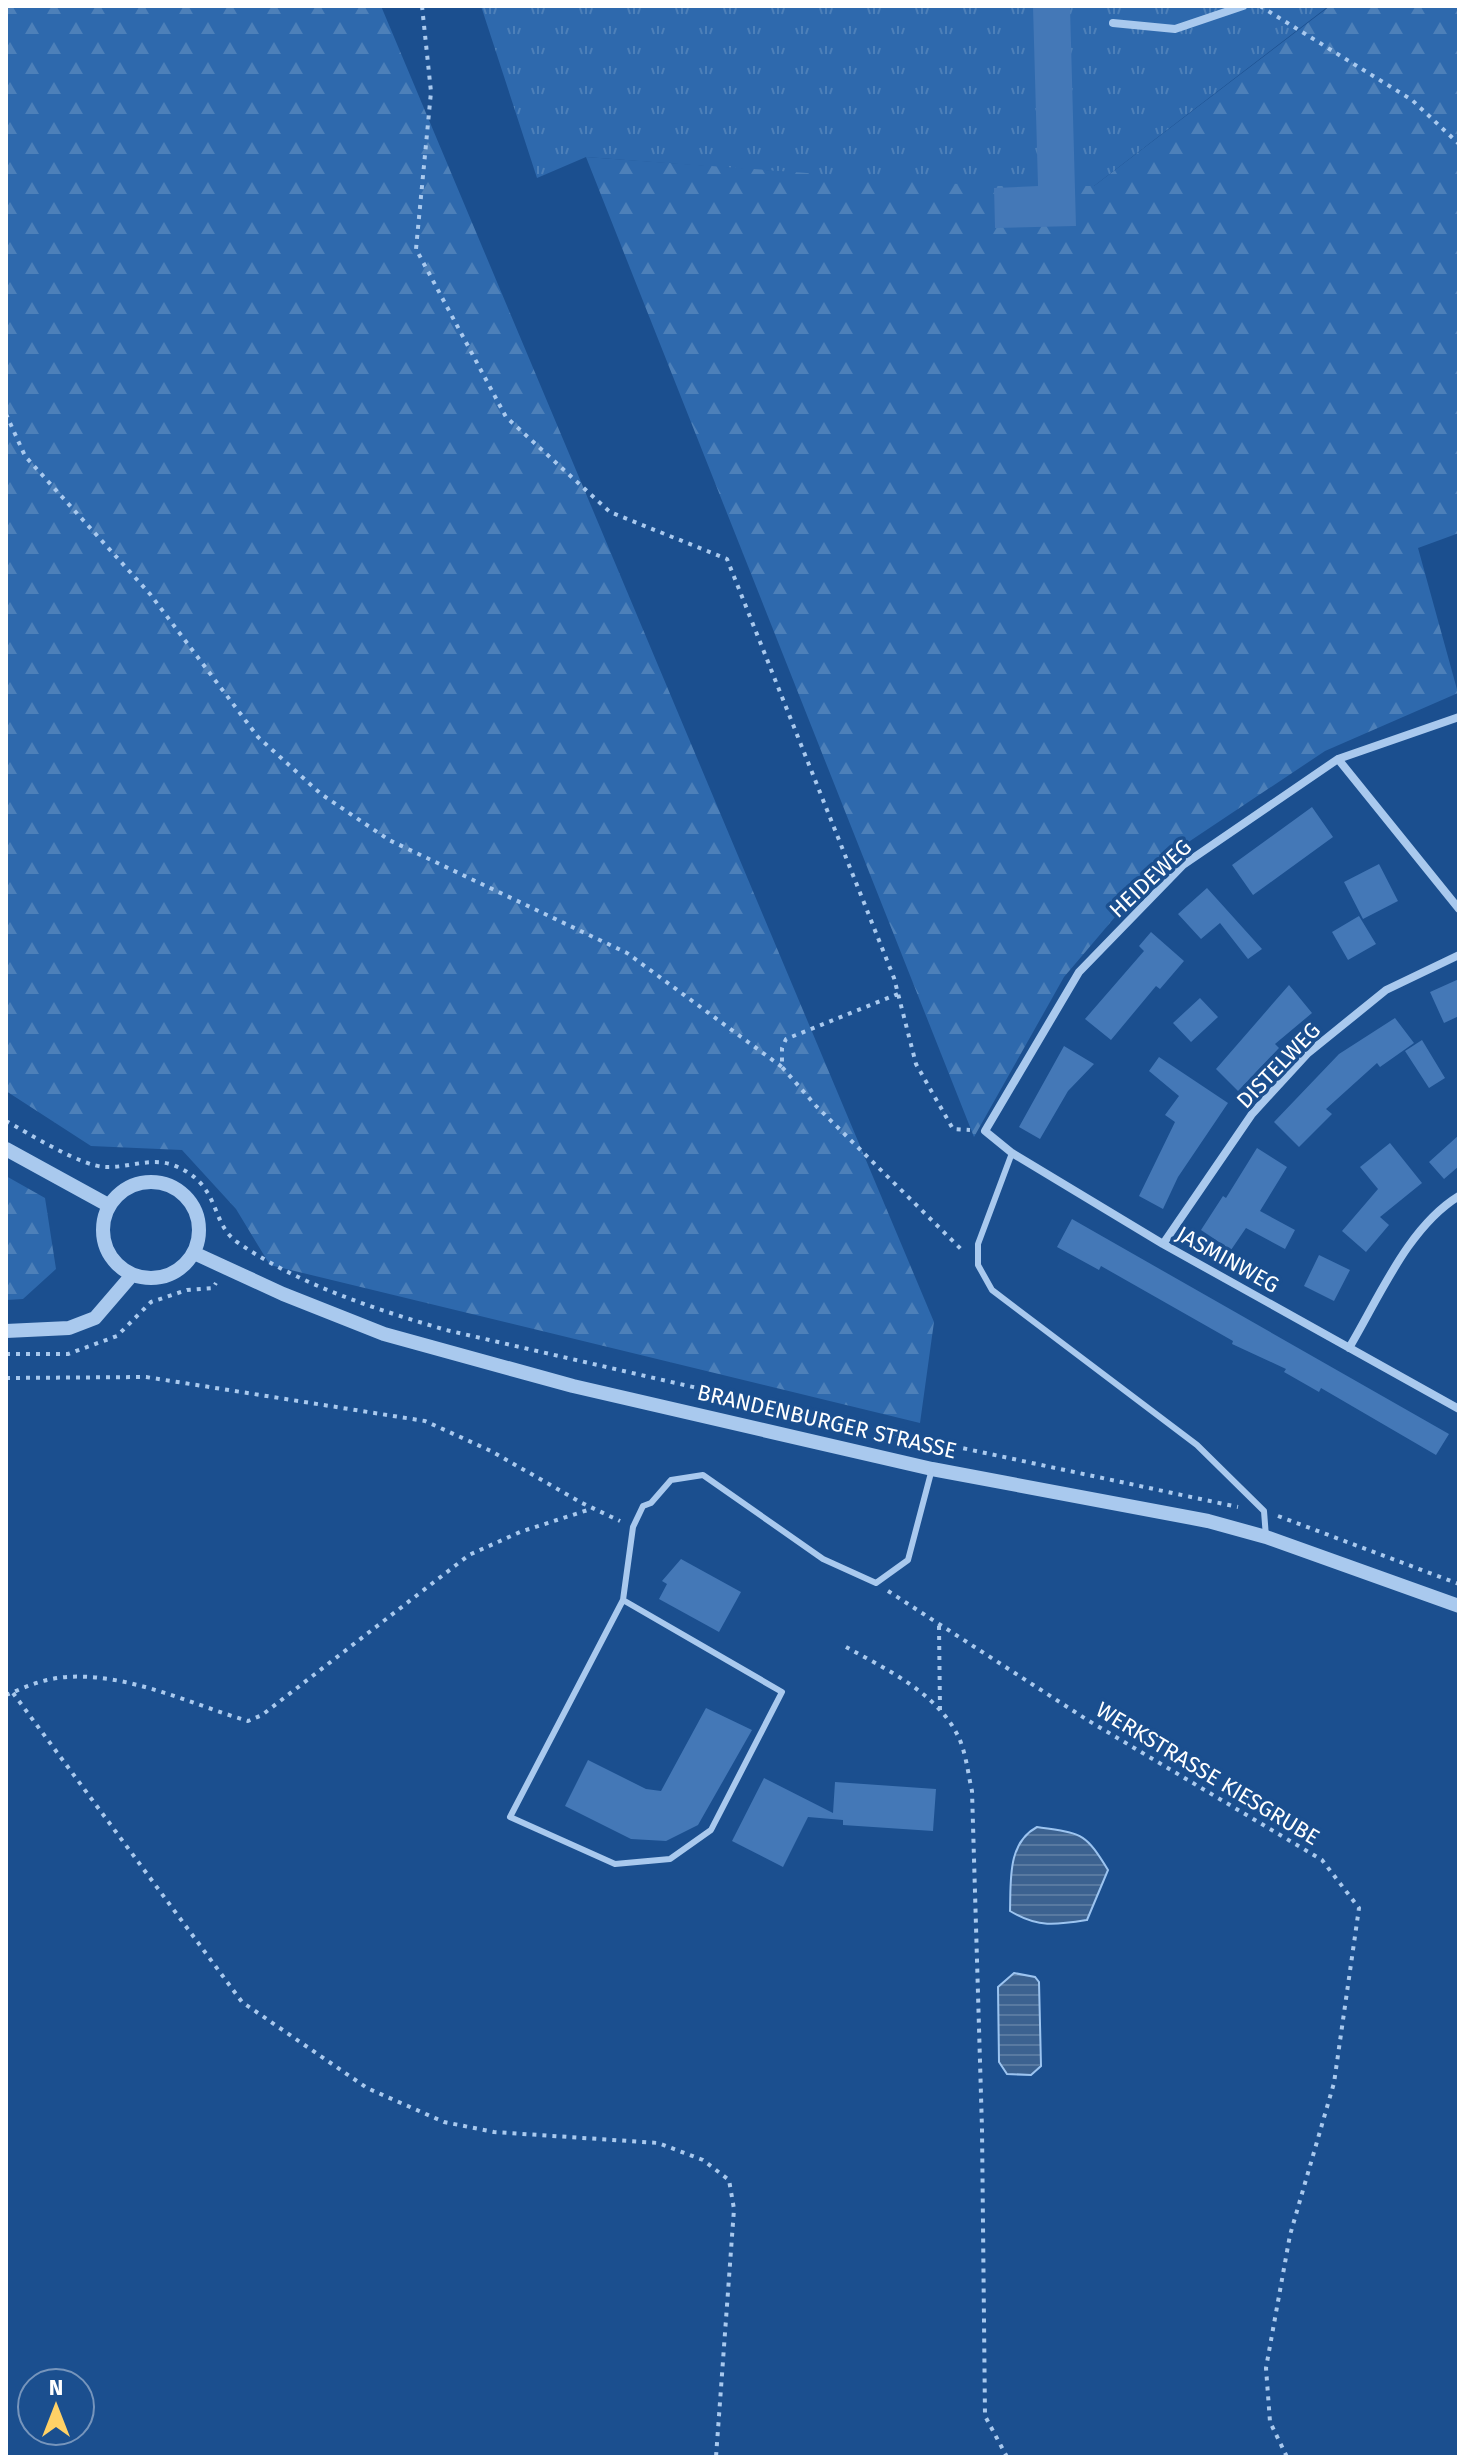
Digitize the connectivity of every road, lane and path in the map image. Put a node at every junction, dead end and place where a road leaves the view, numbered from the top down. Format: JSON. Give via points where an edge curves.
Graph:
{"nodes":[{"id":1,"x":422,"y":6,"type":"edge"},
{"id":2,"x":1243,"y":6,"type":"edge"},
{"id":3,"x":1260,"y":6,"type":"edge"},
{"id":4,"x":1113,"y":23,"type":"dead end"},
{"id":5,"x":1459,"y":144,"type":"edge"},
{"id":6,"x":6,"y":414,"type":"edge"},
{"id":7,"x":1459,"y":717,"type":"edge"},
{"id":8,"x":1338,"y":759,"type":"junction"},
{"id":9,"x":1459,"y":909,"type":"edge"},
{"id":10,"x":1459,"y":955,"type":"edge"},
{"id":11,"x":898,"y":994,"type":"junction"},
{"id":12,"x":782,"y":1067,"type":"junction"},
{"id":13,"x":6,"y":1121,"type":"edge"},
{"id":14,"x":985,"y":1131,"type":"junction"},
{"id":15,"x":6,"y":1149,"type":"edge"},
{"id":16,"x":1012,"y":1153,"type":"junction"},
{"id":17,"x":1459,"y":1196,"type":"edge"},
{"id":18,"x":108,"y":1205,"type":"junction"},
{"id":19,"x":237,"y":1242,"type":"junction"},
{"id":20,"x":1163,"y":1244,"type":"junction"},
{"id":21,"x":194,"y":1253,"type":"junction"},
{"id":22,"x":978,"y":1265,"type":"junction"},
{"id":23,"x":225,"y":1267,"type":"junction"},
{"id":24,"x":132,"y":1275,"type":"junction"},
{"id":25,"x":6,"y":1331,"type":"edge"},
{"id":26,"x":1349,"y":1348,"type":"junction"},
{"id":27,"x":6,"y":1354,"type":"edge"},
{"id":28,"x":6,"y":1378,"type":"edge"},
{"id":29,"x":1459,"y":1409,"type":"edge"},
{"id":30,"x":932,"y":1469,"type":"junction"},
{"id":31,"x":594,"y":1508,"type":"junction"},
{"id":32,"x":1264,"y":1511,"type":"junction"},
{"id":33,"x":633,"y":1527,"type":"junction"},
{"id":34,"x":1266,"y":1537,"type":"junction"},
{"id":35,"x":876,"y":1583,"type":"junction"},
{"id":36,"x":1459,"y":1584,"type":"edge"},
{"id":37,"x":623,"y":1600,"type":"junction"},
{"id":38,"x":1459,"y":1606,"type":"edge"},
{"id":39,"x":939,"y":1626,"type":"junction"},
{"id":40,"x":846,"y":1647,"type":"dead end"},
{"id":41,"x":13,"y":1693,"type":"junction"},
{"id":42,"x":6,"y":1695,"type":"edge"},
{"id":43,"x":940,"y":1711,"type":"junction"},
{"id":44,"x":716,"y":2457,"type":"edge"},
{"id":45,"x":1007,"y":2457,"type":"edge"},
{"id":46,"x":1287,"y":2457,"type":"edge"}],
"edges":[{"from":1,"to":11,"type":"path","via":[[431,92],[416,249],[506,417],[610,512],[727,559]]},
{"from":2,"to":4,"type":"street","via":[[1175,29]]},
{"from":3,"to":5,"type":"path","via":[[1412,100]]},
{"from":6,"to":12,"type":"path","via":[[25,456],[150,594],[258,737],[321,794],[389,840],[627,953]]},
{"from":7,"to":8,"type":"street","name":"HEIDEWEG"},
{"from":8,"to":9,"type":"street"},
{"from":8,"to":14,"type":"street","name":"HEIDEWEG","via":[[1183,865],[1079,972]]},
{"from":10,"to":20,"type":"street","name":"DISTELWEG","via":[[1386,990],[1307,1054],[1252,1114]]},
{"from":11,"to":12,"type":"path","via":[[786,1039]]},
{"from":11,"to":14,"type":"path","via":[[916,1064],[953,1129]]},
{"from":12,"to":22,"type":"path"},
{"from":13,"to":19,"type":"path","via":[[104,1168],[171,1164],[212,1196],[227,1233]]},
{"from":14,"to":16,"type":"street","name":"JASMINWEG"},
{"from":15,"to":18,"type":"street"},
{"from":16,"to":20,"type":"street","name":"JASMINWEG"},
{"from":16,"to":22,"type":"lane","via":[[978,1244]]},
{"from":17,"to":26,"type":"street","via":[[1413,1242]]},
{"from":18,"to":21,"type":"street","via":[[134,1184],[167,1184],[193,1205],[199,1237]]},
{"from":18,"to":24,"type":"street","via":[[102,1237],[113,1260]]},
{"from":19,"to":23,"type":"path"},
{"from":19,"to":32,"type":"path","via":[[300,1278],[446,1330],[901,1435]]},
{"from":20,"to":26,"type":"street","name":"JASMINWEG"},
{"from":21,"to":23,"type":"street","name":"BRANDENBURGER STRASSE"},
{"from":21,"to":24,"type":"street","via":[[160,1277]]},
{"from":22,"to":32,"type":"lane","via":[[992,1290],[1197,1445]]},
{"from":23,"to":27,"type":"path","via":[[213,1288],[151,1302],[117,1336],[68,1354]]},
{"from":23,"to":30,"type":"street","name":"BRANDENBURGER STRASSE","via":[[384,1334],[573,1386]]},
{"from":24,"to":25,"type":"street","via":[[95,1318],[69,1328]]},
{"from":26,"to":29,"type":"street","name":"JASMINWEG"},
{"from":28,"to":31,"type":"path","via":[[146,1377],[425,1421]]},
{"from":30,"to":34,"type":"street","name":"BRANDENBURGER STRASSE","via":[[1208,1521]]},
{"from":30,"to":35,"type":"lane","via":[[908,1560]]},
{"from":31,"to":33,"type":"path"},
{"from":31,"to":41,"type":"path","via":[[469,1555],[248,1721],[100,1679],[49,1679]]},
{"from":32,"to":34,"type":"lane"},
{"from":32,"to":36,"type":"path"},
{"from":33,"to":35,"type":"lane","via":[[643,1506],[671,1480],[703,1475],[823,1559]]},
{"from":33,"to":37,"type":"lane"},
{"from":34,"to":38,"type":"street","name":"BRANDENBURGER STRASSE"},
{"from":35,"to":39,"type":"path","name":"WERKSTRASSE KIESGRUBE"},
{"from":37,"to":37,"type":"lane","via":[[782,1692],[711,1830],[670,1859],[615,1864],[510,1817]]},
{"from":39,"to":43,"type":"path"},
{"from":39,"to":46,"type":"path","name":"WERKSTRASSE KIESGRUBE","via":[[1322,1860],[1359,1908],[1334,2083],[1290,2235],[1266,2368],[1270,2422]]},
{"from":40,"to":43,"type":"path","via":[[903,1679]]},
{"from":41,"to":42,"type":"path"},
{"from":41,"to":44,"type":"path","via":[[242,2002],[367,2088],[444,2122],[494,2132],[658,2143],[703,2160],[729,2180],[734,2209]]},
{"from":43,"to":45,"type":"path","via":[[959,1737],[972,1791],[985,2416]]}]}
